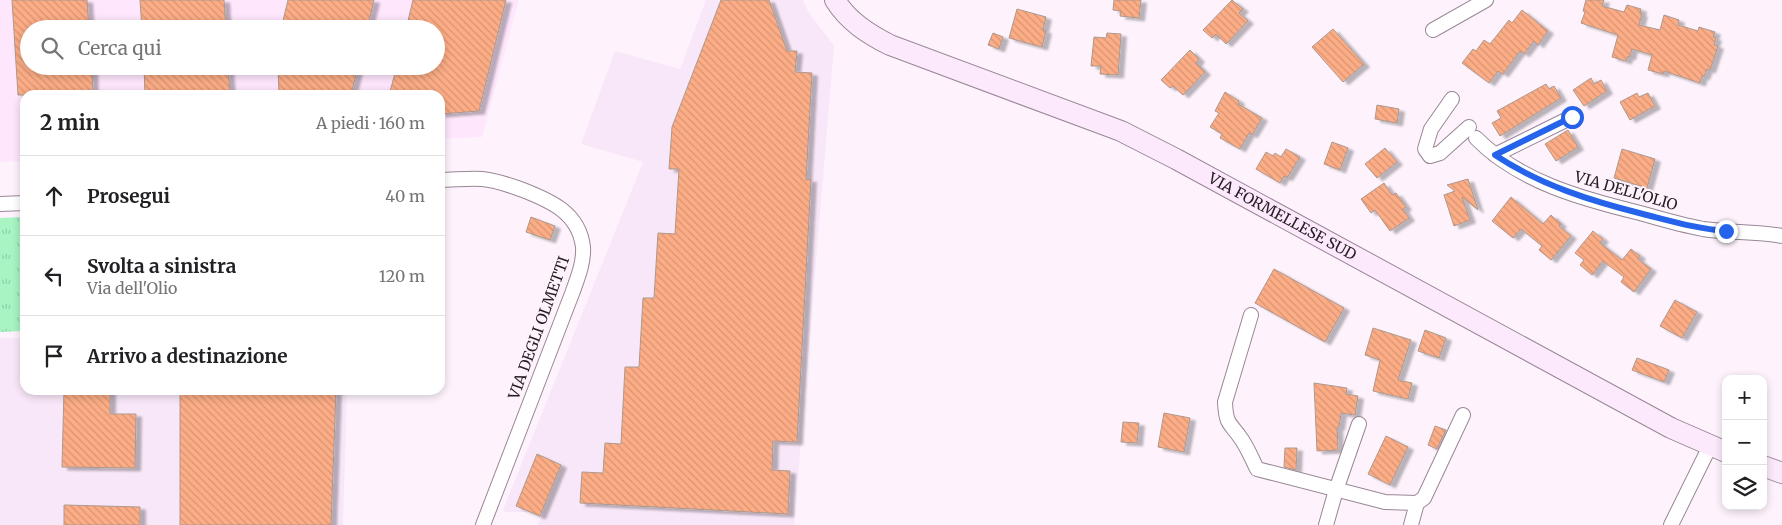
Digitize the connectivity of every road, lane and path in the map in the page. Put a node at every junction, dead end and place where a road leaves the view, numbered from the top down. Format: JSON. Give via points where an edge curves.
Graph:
{"nodes":[{"id":1,"x":835,"y":0,"type":"edge"},
{"id":2,"x":1486,"y":0,"type":"edge"},
{"id":3,"x":1433,"y":30,"type":"dead end"},
{"id":4,"x":1452,"y":99,"type":"dead end"},
{"id":5,"x":1572,"y":117,"type":"dead end"},
{"id":6,"x":1495,"y":155,"type":"junction"},
{"id":7,"x":445,"y":180,"type":"edge"},
{"id":8,"x":20,"y":202,"type":"edge"},
{"id":9,"x":0,"y":204,"type":"edge"},
{"id":10,"x":1782,"y":236,"type":"edge"},
{"id":11,"x":1251,"y":315,"type":"dead end"},
{"id":12,"x":1462,"y":415,"type":"dead end"},
{"id":13,"x":1359,"y":424,"type":"dead end"},
{"id":14,"x":1718,"y":449,"type":"edge"},
{"id":15,"x":1767,"y":467,"type":"edge"},
{"id":16,"x":1782,"y":473,"type":"edge"},
{"id":17,"x":1336,"y":490,"type":"junction"},
{"id":18,"x":1418,"y":504,"type":"junction"},
{"id":19,"x":483,"y":525,"type":"edge"},
{"id":20,"x":1326,"y":525,"type":"edge"},
{"id":21,"x":1411,"y":525,"type":"edge"},
{"id":22,"x":1671,"y":525,"type":"edge"}],
"edges":[{"from":1,"to":14,"type":"street","name":"VIA FORMELLESE SUD","via":[[855,24],[885,43],[1140,141],[1670,428]]},
{"from":2,"to":3,"type":"street"},
{"from":4,"to":6,"type":"street","name":"VIA DELL'OLIO","via":[[1431,129],[1425,148],[1430,156],[1473,132]]},
{"from":5,"to":6,"type":"street"},
{"from":6,"to":10,"type":"street","name":"VIA DELL'OLIO","via":[[1536,179],[1606,205],[1703,229]]},
{"from":7,"to":19,"type":"street","name":"VIA DEGLI OLMETTI","via":[[489,180],[541,197],[571,218],[583,247],[582,265],[573,291]]},
{"from":8,"to":9,"type":"street"},
{"from":11,"to":17,"type":"street","via":[[1225,402],[1229,425],[1243,442],[1257,469]]},
{"from":12,"to":18,"type":"street","via":[[1424,498]]},
{"from":13,"to":17,"type":"street"},
{"from":14,"to":22,"type":"street"},
{"from":15,"to":16,"type":"street"},
{"from":17,"to":18,"type":"street","via":[[1385,502]]},
{"from":17,"to":20,"type":"street"},
{"from":18,"to":21,"type":"street"}]}
